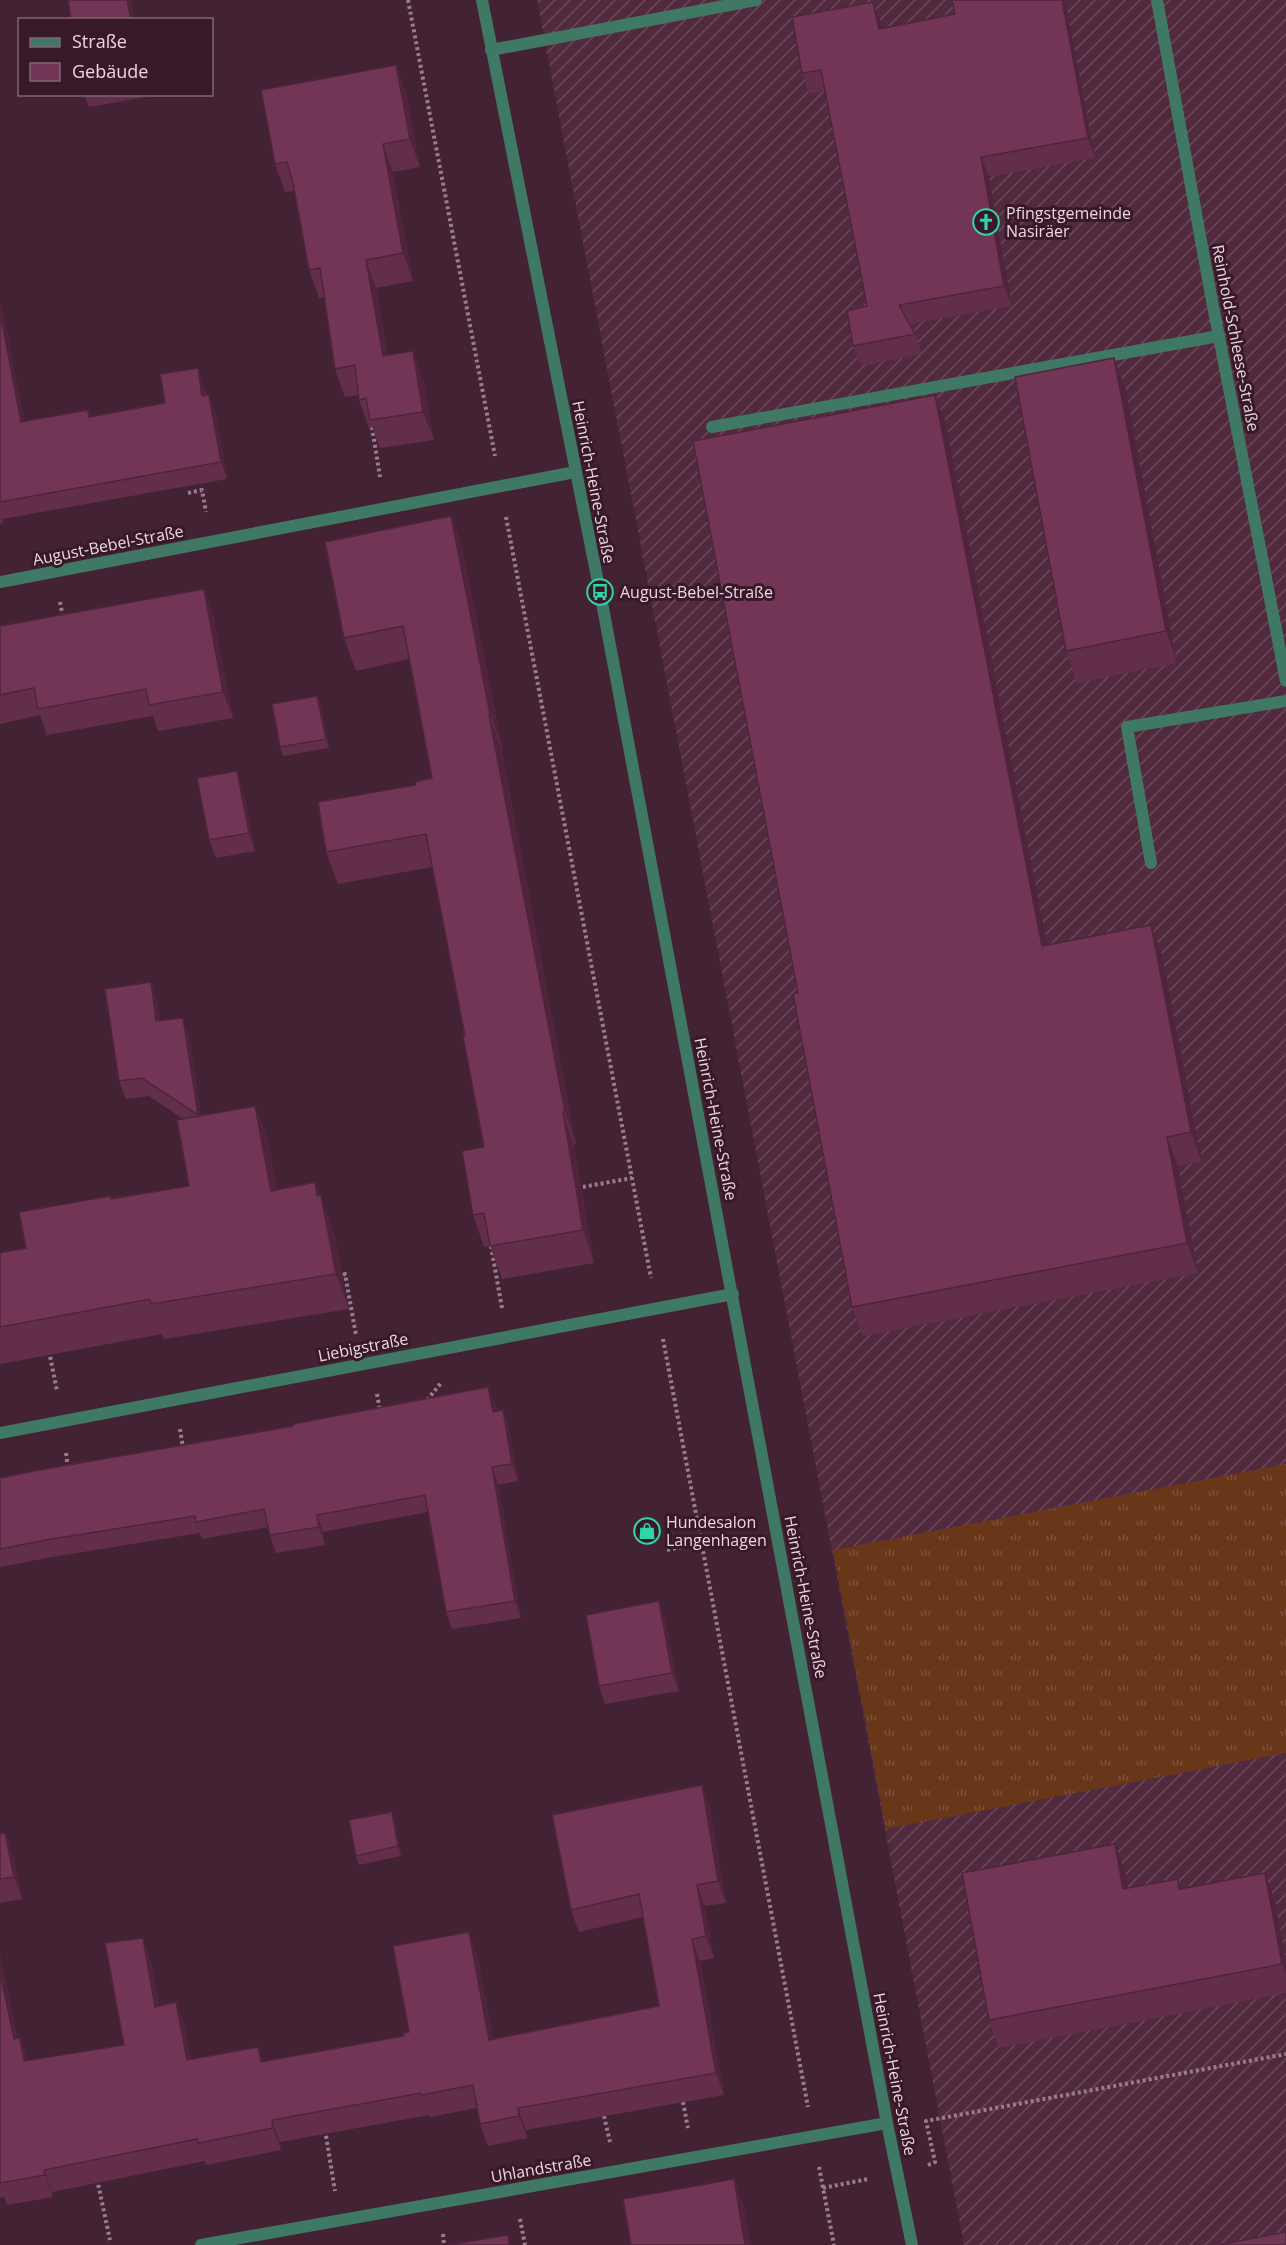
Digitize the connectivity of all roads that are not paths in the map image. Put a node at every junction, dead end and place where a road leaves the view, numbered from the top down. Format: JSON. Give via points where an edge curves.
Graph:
{"nodes":[{"id":1,"x":482,"y":0,"type":"edge"},
{"id":2,"x":756,"y":0,"type":"edge"},
{"id":3,"x":1157,"y":0,"type":"edge"},
{"id":4,"x":491,"y":50,"type":"junction"},
{"id":5,"x":1219,"y":336,"type":"junction"},
{"id":6,"x":712,"y":427,"type":"dead end"},
{"id":7,"x":575,"y":472,"type":"junction"},
{"id":8,"x":0,"y":582,"type":"edge"},
{"id":9,"x":1286,"y":681,"type":"edge"},
{"id":10,"x":1286,"y":701,"type":"edge"},
{"id":11,"x":1151,"y":863,"type":"dead end"},
{"id":12,"x":733,"y":1294,"type":"junction"},
{"id":13,"x":0,"y":1433,"type":"edge"},
{"id":14,"x":887,"y":2123,"type":"junction"},
{"id":15,"x":201,"y":2245,"type":"edge"},
{"id":16,"x":912,"y":2245,"type":"edge"}],
"edges":[{"from":1,"to":4,"type":"street","name":"Heinrich-Heine-Straße"},
{"from":2,"to":4,"type":"street"},
{"from":3,"to":5,"type":"street","name":"Reinhold-Schleese-Straße"},
{"from":4,"to":7,"type":"street","name":"Heinrich-Heine-Straße"},
{"from":5,"to":6,"type":"street"},
{"from":5,"to":9,"type":"street","name":"Reinhold-Schleese-Straße"},
{"from":7,"to":8,"type":"street","name":"August-Bebel-Straße"},
{"from":7,"to":12,"type":"street","name":"Heinrich-Heine-Straße"},
{"from":10,"to":11,"type":"street","via":[[1127,727]]},
{"from":12,"to":13,"type":"street","name":"Liebigstraße"},
{"from":12,"to":14,"type":"street","name":"Heinrich-Heine-Straße"},
{"from":14,"to":15,"type":"street","name":"Uhlandstraße"},
{"from":14,"to":16,"type":"street","name":"Heinrich-Heine-Straße"}]}
